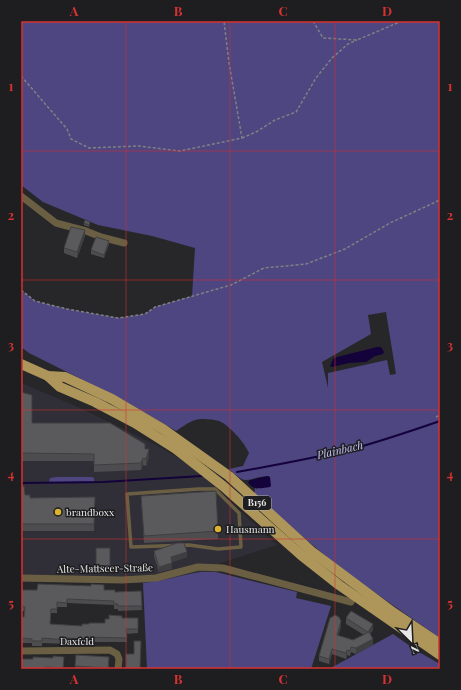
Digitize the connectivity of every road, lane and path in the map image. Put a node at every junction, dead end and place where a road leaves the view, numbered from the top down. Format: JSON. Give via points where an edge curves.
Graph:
{"nodes":[{"id":1,"x":224,"y":21,"type":"edge"},
{"id":2,"x":313,"y":21,"type":"edge"},
{"id":3,"x":402,"y":21,"type":"edge"},
{"id":4,"x":356,"y":40,"type":"junction"},
{"id":5,"x":21,"y":76,"type":"edge"},
{"id":6,"x":242,"y":138,"type":"junction"},
{"id":7,"x":21,"y":196,"type":"edge"},
{"id":8,"x":440,"y":200,"type":"edge"},
{"id":9,"x":124,"y":243,"type":"dead end"},
{"id":10,"x":21,"y":290,"type":"edge"},
{"id":11,"x":21,"y":364,"type":"edge"},
{"id":12,"x":48,"y":376,"type":"junction"},
{"id":13,"x":440,"y":416,"type":"edge"},
{"id":14,"x":436,"y":417,"type":"dead end"},
{"id":15,"x":218,"y":549,"type":"joint"},
{"id":16,"x":21,"y":578,"type":"edge"},
{"id":17,"x":352,"y":602,"type":"dead end"},
{"id":18,"x":440,"y":644,"type":"edge"},
{"id":19,"x":21,"y":651,"type":"edge"},
{"id":20,"x":440,"y":655,"type":"edge"},
{"id":21,"x":118,"y":669,"type":"edge"}],
"edges":[{"from":1,"to":6,"type":"path","via":[[228,63]]},
{"from":2,"to":4,"type":"path","via":[[323,38]]},
{"from":3,"to":4,"type":"path"},
{"from":4,"to":6,"type":"path","via":[[332,58],[316,78],[296,112]]},
{"from":5,"to":6,"type":"path","via":[[66,129],[71,139],[89,148],[138,146],[180,151]]},
{"from":7,"to":9,"type":"street","via":[[56,223]]},
{"from":8,"to":10,"type":"path","via":[[390,223],[345,249],[306,264],[264,268],[231,285],[155,307],[145,314],[118,318],[68,309],[35,301]]},
{"from":11,"to":12,"type":"main road","number":"B156"},
{"from":12,"to":18,"type":"main road","number":"B156","via":[[65,377],[106,396],[174,436],[229,476],[310,551]]},
{"from":12,"to":20,"type":"main road","number":"B156","via":[[60,386],[134,423],[176,449],[339,585]]},
{"from":13,"to":14,"type":"path"},
{"from":15,"to":15,"type":"lane","via":[[241,547],[238,513],[215,489],[127,494],[131,547],[189,545]]},
{"from":16,"to":17,"type":"street","name":"Alte-Mattseer-Straße","via":[[122,580],[156,578],[190,569],[223,568]]},
{"from":19,"to":21,"type":"street","name":"Daxfeld","via":[[110,650],[117,654]]}]}
